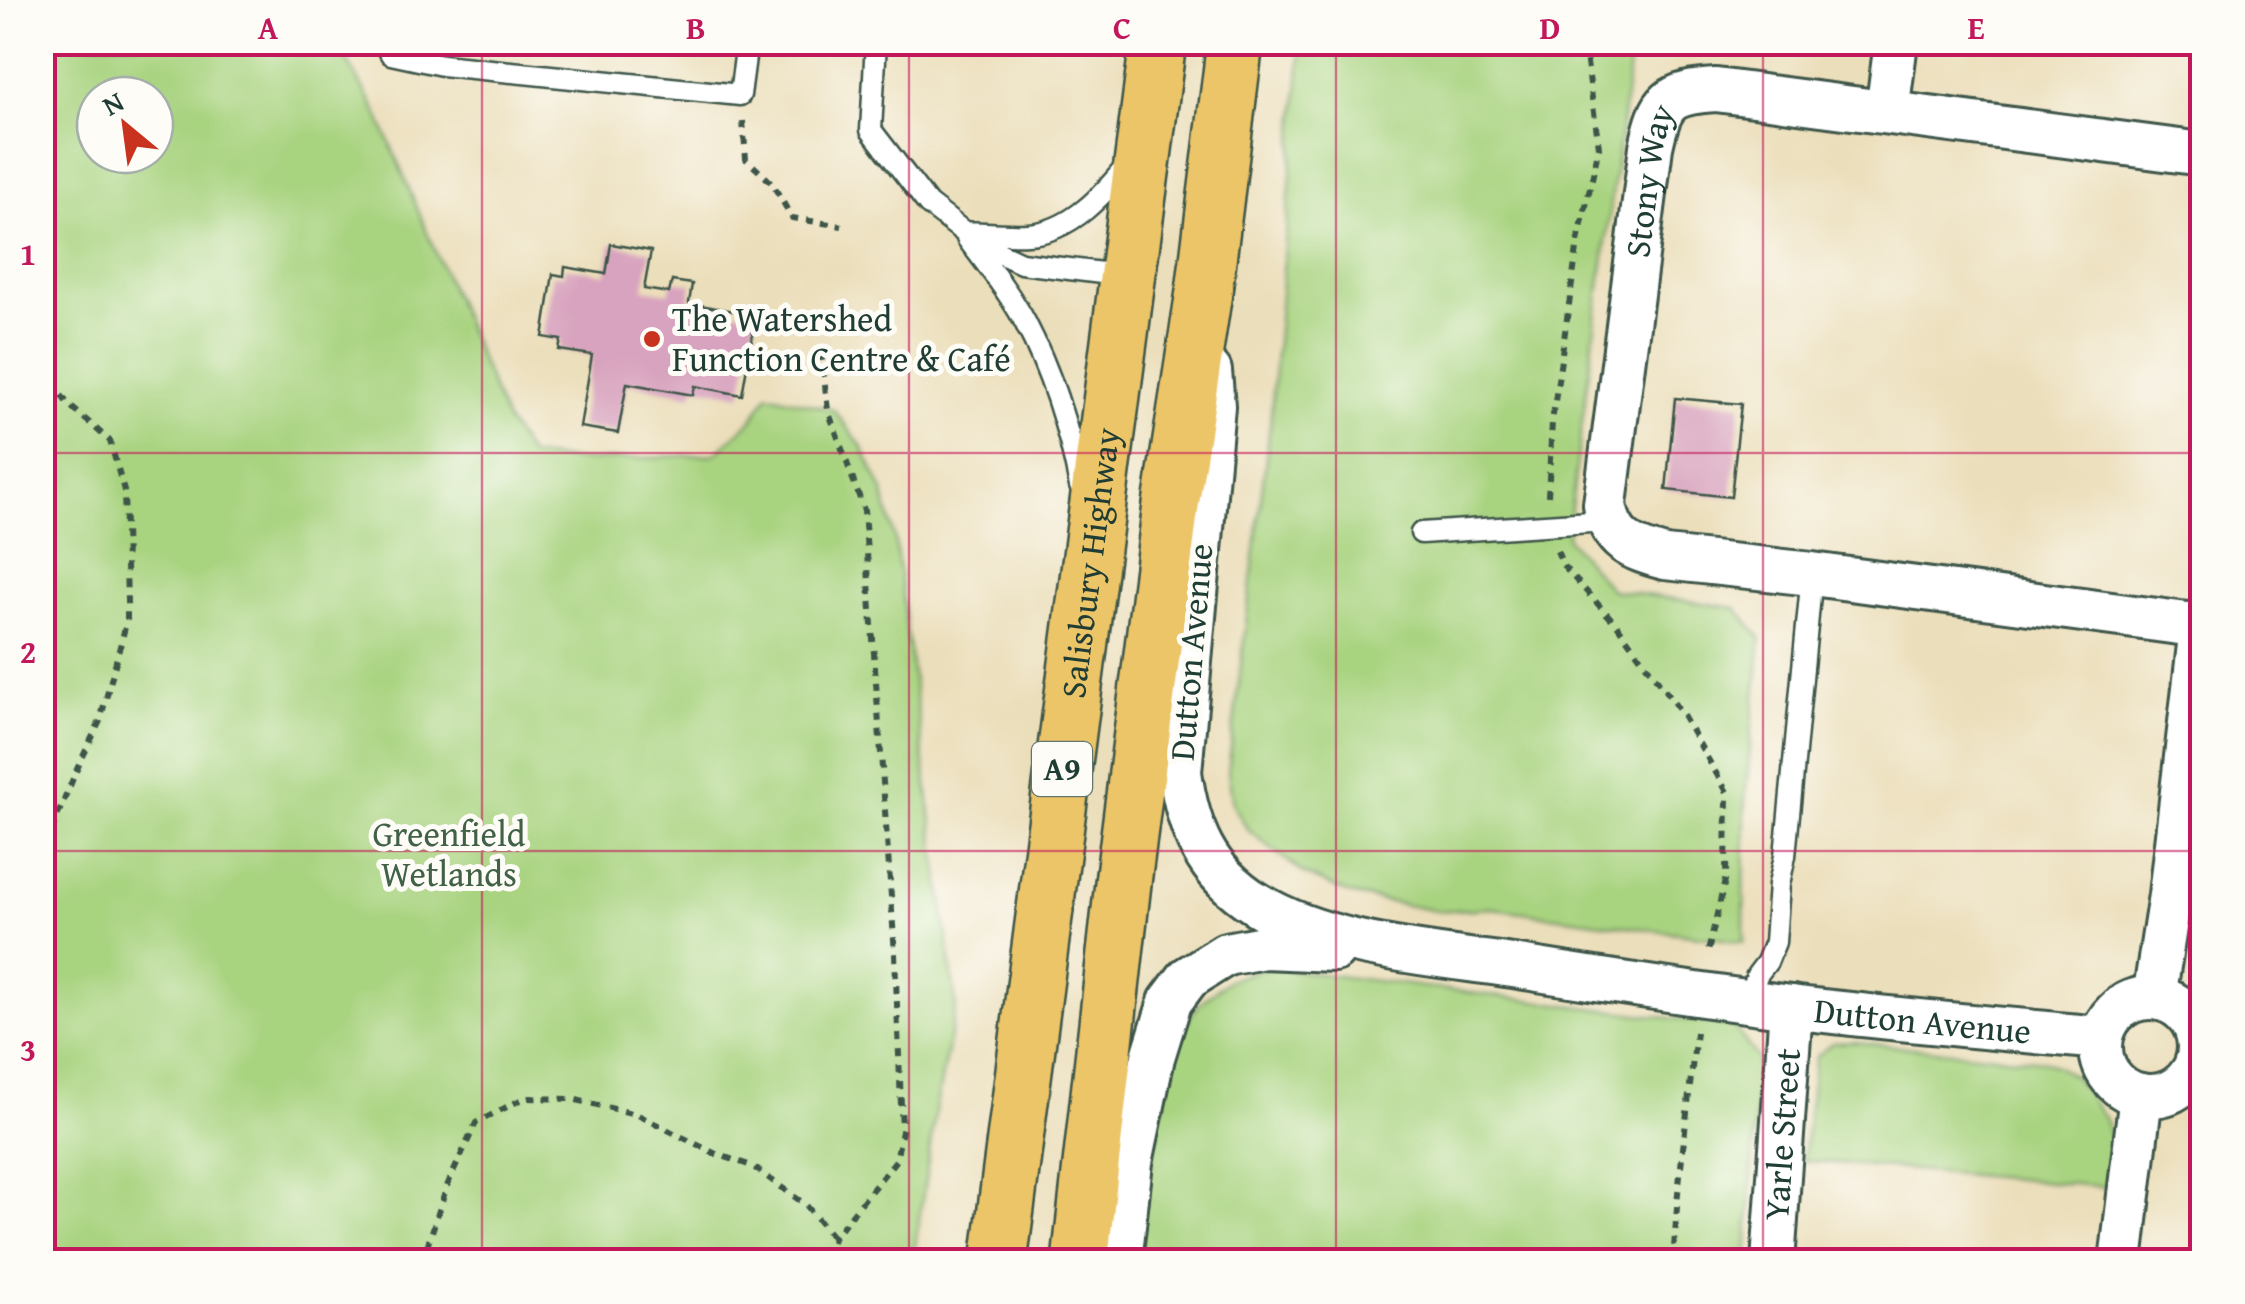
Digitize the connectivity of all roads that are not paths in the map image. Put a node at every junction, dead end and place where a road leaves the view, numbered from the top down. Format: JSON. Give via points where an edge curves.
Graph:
{"nodes":[{"id":1,"x":384,"y":42,"type":"edge"},
{"id":2,"x":747,"y":42,"type":"edge"},
{"id":3,"x":876,"y":42,"type":"edge"},
{"id":4,"x":1158,"y":42,"type":"edge"},
{"id":5,"x":1236,"y":42,"type":"edge"},
{"id":6,"x":1896,"y":42,"type":"edge"},
{"id":7,"x":1887,"y":112,"type":"junction"},
{"id":8,"x":1145,"y":144,"type":"junction"},
{"id":9,"x":2202,"y":154,"type":"edge"},
{"id":10,"x":962,"y":232,"type":"junction"},
{"id":11,"x":1128,"y":276,"type":"junction"},
{"id":12,"x":1204,"y":292,"type":"junction"},
{"id":13,"x":1607,"y":521,"type":"junction"},
{"id":14,"x":1421,"y":533,"type":"dead end"},
{"id":15,"x":1091,"y":542,"type":"junction"},
{"id":16,"x":1812,"y":574,"type":"junction"},
{"id":17,"x":2202,"y":623,"type":"edge"},
{"id":18,"x":1391,"y":947,"type":"junction"},
{"id":19,"x":2154,"y":998,"type":"junction"},
{"id":20,"x":1749,"y":1001,"type":"junction"},
{"id":21,"x":1791,"y":1007,"type":"junction"},
{"id":22,"x":2100,"y":1038,"type":"junction"},
{"id":23,"x":2200,"y":1057,"type":"edge"},
{"id":24,"x":2141,"y":1096,"type":"junction"},
{"id":25,"x":999,"y":1262,"type":"edge"},
{"id":26,"x":1080,"y":1262,"type":"edge"},
{"id":27,"x":1120,"y":1262,"type":"edge"},
{"id":28,"x":1773,"y":1262,"type":"edge"},
{"id":29,"x":2120,"y":1262,"type":"edge"}],
"edges":[{"from":1,"to":2,"type":"lane","via":[[391,54],[442,65],[740,95]]},
{"from":3,"to":10,"type":"lane","via":[[871,130],[928,204]]},
{"from":4,"to":8,"type":"highway","name":"Salisbury Highway","number":"A9"},
{"from":5,"to":12,"type":"highway","name":"Salisbury Highway","number":"A9"},
{"from":6,"to":7,"type":"street"},
{"from":7,"to":9,"type":"street","name":"Stony Way"},
{"from":7,"to":13,"type":"street","name":"Stony Way","via":[[1716,90],[1681,94],[1662,109],[1610,456]]},
{"from":8,"to":10,"type":"lane","via":[[1085,210],[1060,225],[1032,234]]},
{"from":8,"to":11,"type":"highway","name":"Salisbury Highway","number":"A9"},
{"from":10,"to":11,"type":"lane","via":[[1021,263]]},
{"from":10,"to":15,"type":"lane","via":[[1024,320],[1054,384]]},
{"from":11,"to":12,"type":"highway"},
{"from":11,"to":15,"type":"highway","name":"Salisbury Highway","number":"A9"},
{"from":12,"to":18,"type":"street","name":"Dutton Avenue","via":[[1213,406],[1180,746],[1184,800],[1215,870],[1256,904],[1300,926]]},
{"from":12,"to":26,"type":"highway","name":"Salisbury Highway","number":"A9","via":[[1122,882]]},
{"from":13,"to":14,"type":"lane"},
{"from":13,"to":16,"type":"street","via":[[1642,552],[1664,558]]},
{"from":15,"to":25,"type":"highway","name":"Salisbury Highway","number":"A9"},
{"from":16,"to":17,"type":"street"},
{"from":16,"to":20,"type":"lane","via":[[1775,942]]},
{"from":17,"to":19,"type":"street"},
{"from":18,"to":20,"type":"street","name":"Dutton Avenue"},
{"from":18,"to":27,"type":"street","name":"Dutton Avenue","via":[[1246,949],[1188,978],[1170,1002],[1153,1057],[1131,1162]]},
{"from":19,"to":22,"type":"street","via":[[2118,1009]]},
{"from":19,"to":23,"type":"street","via":[[2186,1014],[2196,1028]]},
{"from":20,"to":21,"type":"street","name":"Dutton Avenue"},
{"from":21,"to":22,"type":"street","name":"Dutton Avenue"},
{"from":21,"to":28,"type":"street","name":"Yarle Street"},
{"from":22,"to":24,"type":"street","via":[[2104,1068],[2115,1083]]},
{"from":23,"to":24,"type":"street","via":[[2184,1084],[2169,1094]]},
{"from":24,"to":29,"type":"street"}]}
